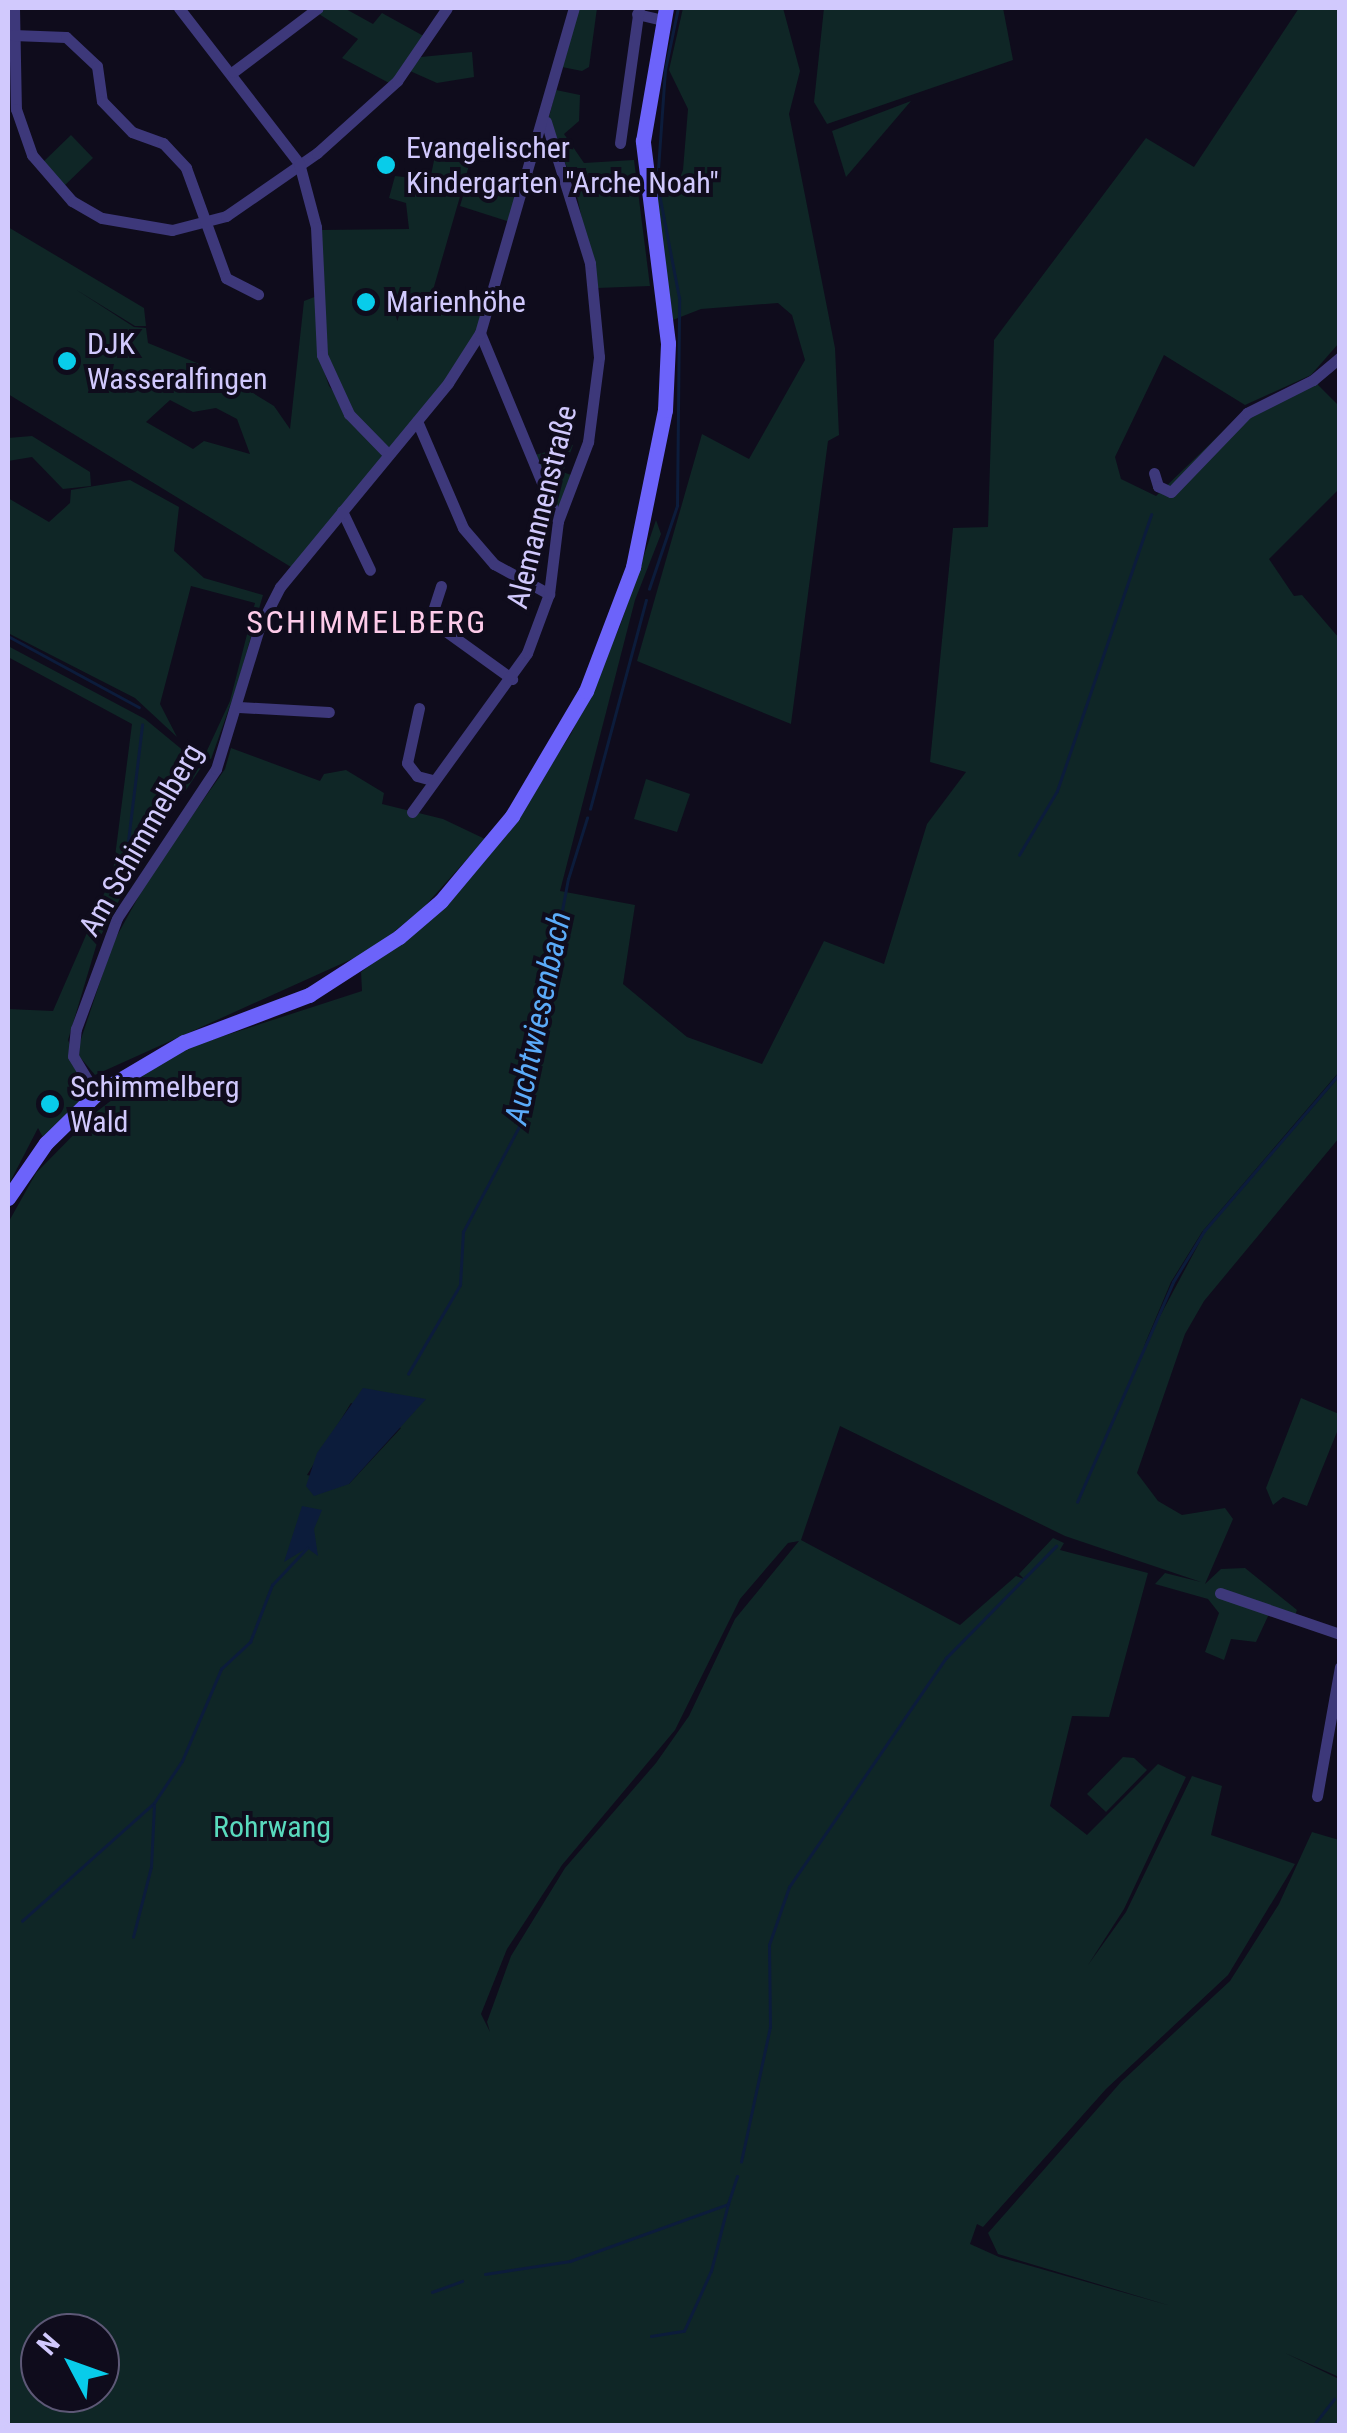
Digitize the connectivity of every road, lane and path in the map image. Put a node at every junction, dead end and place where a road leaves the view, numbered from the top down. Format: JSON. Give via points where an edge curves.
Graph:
{"nodes":[{"id":1,"x":14,"y":8,"type":"edge"},
{"id":2,"x":179,"y":8,"type":"edge"},
{"id":3,"x":318,"y":8,"type":"edge"},
{"id":4,"x":447,"y":8,"type":"edge"},
{"id":5,"x":574,"y":8,"type":"edge"},
{"id":6,"x":638,"y":11,"type":"edge"},
{"id":7,"x":665,"y":14,"type":"edge"},
{"id":8,"x":13,"y":36,"type":"junction"},
{"id":9,"x":234,"y":72,"type":"junction"},
{"id":10,"x":546,"y":122,"type":"junction"},
{"id":11,"x":620,"y":143,"type":"dead end"},
{"id":12,"x":299,"y":163,"type":"junction"},
{"id":13,"x":202,"y":224,"type":"junction"},
{"id":14,"x":258,"y":294,"type":"dead end"},
{"id":15,"x":480,"y":334,"type":"junction"},
{"id":16,"x":1340,"y":357,"type":"edge"},
{"id":17,"x":417,"y":421,"type":"junction"},
{"id":18,"x":388,"y":454,"type":"junction"},
{"id":19,"x":1154,"y":473,"type":"dead end"},
{"id":20,"x":342,"y":512,"type":"junction"},
{"id":21,"x":558,"y":521,"type":"junction"},
{"id":22,"x":370,"y":570,"type":"dead end"},
{"id":23,"x":442,"y":586,"type":"dead end"},
{"id":24,"x":549,"y":594,"type":"junction"},
{"id":25,"x":512,"y":678,"type":"junction"},
{"id":26,"x":238,"y":707,"type":"junction"},
{"id":27,"x":419,"y":708,"type":"dead end"},
{"id":28,"x":330,"y":712,"type":"dead end"},
{"id":29,"x":432,"y":780,"type":"junction"},
{"id":30,"x":412,"y":812,"type":"dead end"},
{"id":31,"x":96,"y":1094,"type":"junction"},
{"id":32,"x":8,"y":1198,"type":"edge"},
{"id":33,"x":1220,"y":1593,"type":"dead end"},
{"id":34,"x":1340,"y":1634,"type":"edge"},
{"id":35,"x":1340,"y":1667,"type":"edge"},
{"id":36,"x":1317,"y":1796,"type":"dead end"}],
"edges":[{"from":1,"to":8,"type":"street"},
{"from":2,"to":9,"type":"street"},
{"from":3,"to":9,"type":"street"},
{"from":4,"to":12,"type":"street","via":[[419,56],[381,99]]},
{"from":5,"to":10,"type":"street","name":"Am Schimmelberg"},
{"from":6,"to":7,"type":"street"},
{"from":6,"to":11,"type":"street"},
{"from":7,"to":31,"type":"street","via":[[643,140],[668,343],[665,410],[634,567],[586,692],[512,816],[467,872],[399,938],[310,995],[184,1042]]},
{"from":8,"to":13,"type":"street","via":[[66,36],[97,66],[102,101],[132,132],[163,143],[186,168]]},
{"from":8,"to":13,"type":"street","via":[[16,109],[32,154],[52,182],[120,224],[172,230]]},
{"from":9,"to":12,"type":"street"},
{"from":10,"to":15,"type":"street","name":"Am Schimmelberg"},
{"from":10,"to":21,"type":"street","name":"Alemannenstraße","via":[[582,226],[598,333],[588,442]]},
{"from":12,"to":13,"type":"street","via":[[244,205]]},
{"from":12,"to":18,"type":"street","via":[[316,228],[322,356],[348,414]]},
{"from":13,"to":14,"type":"street","via":[[226,278]]},
{"from":15,"to":17,"type":"street","name":"Am Schimmelberg"},
{"from":15,"to":21,"type":"street"},
{"from":16,"to":19,"type":"street","via":[[1313,380],[1247,414],[1171,492],[1158,486]]},
{"from":17,"to":18,"type":"street","name":"Am Schimmelberg"},
{"from":17,"to":24,"type":"street","via":[[463,528],[504,572]]},
{"from":18,"to":20,"type":"street","name":"Am Schimmelberg"},
{"from":20,"to":22,"type":"street"},
{"from":20,"to":26,"type":"street","name":"Am Schimmelberg","via":[[280,587],[259,628]]},
{"from":21,"to":24,"type":"street","name":"Alemannenstraße"},
{"from":23,"to":25,"type":"street","via":[[432,613],[440,627]]},
{"from":24,"to":25,"type":"street","name":"Alemannenstraße"},
{"from":25,"to":29,"type":"street","name":"Alemannenstraße"},
{"from":26,"to":28,"type":"street"},
{"from":26,"to":31,"type":"street","name":"Am Schimmelberg","via":[[210,779],[117,918],[102,954],[73,1056]]},
{"from":27,"to":29,"type":"street","via":[[407,763],[416,776]]},
{"from":29,"to":30,"type":"street","name":"Alemannenstraße"},
{"from":31,"to":32,"type":"street","via":[[46,1143]]},
{"from":33,"to":34,"type":"street"},
{"from":35,"to":36,"type":"street"}]}
